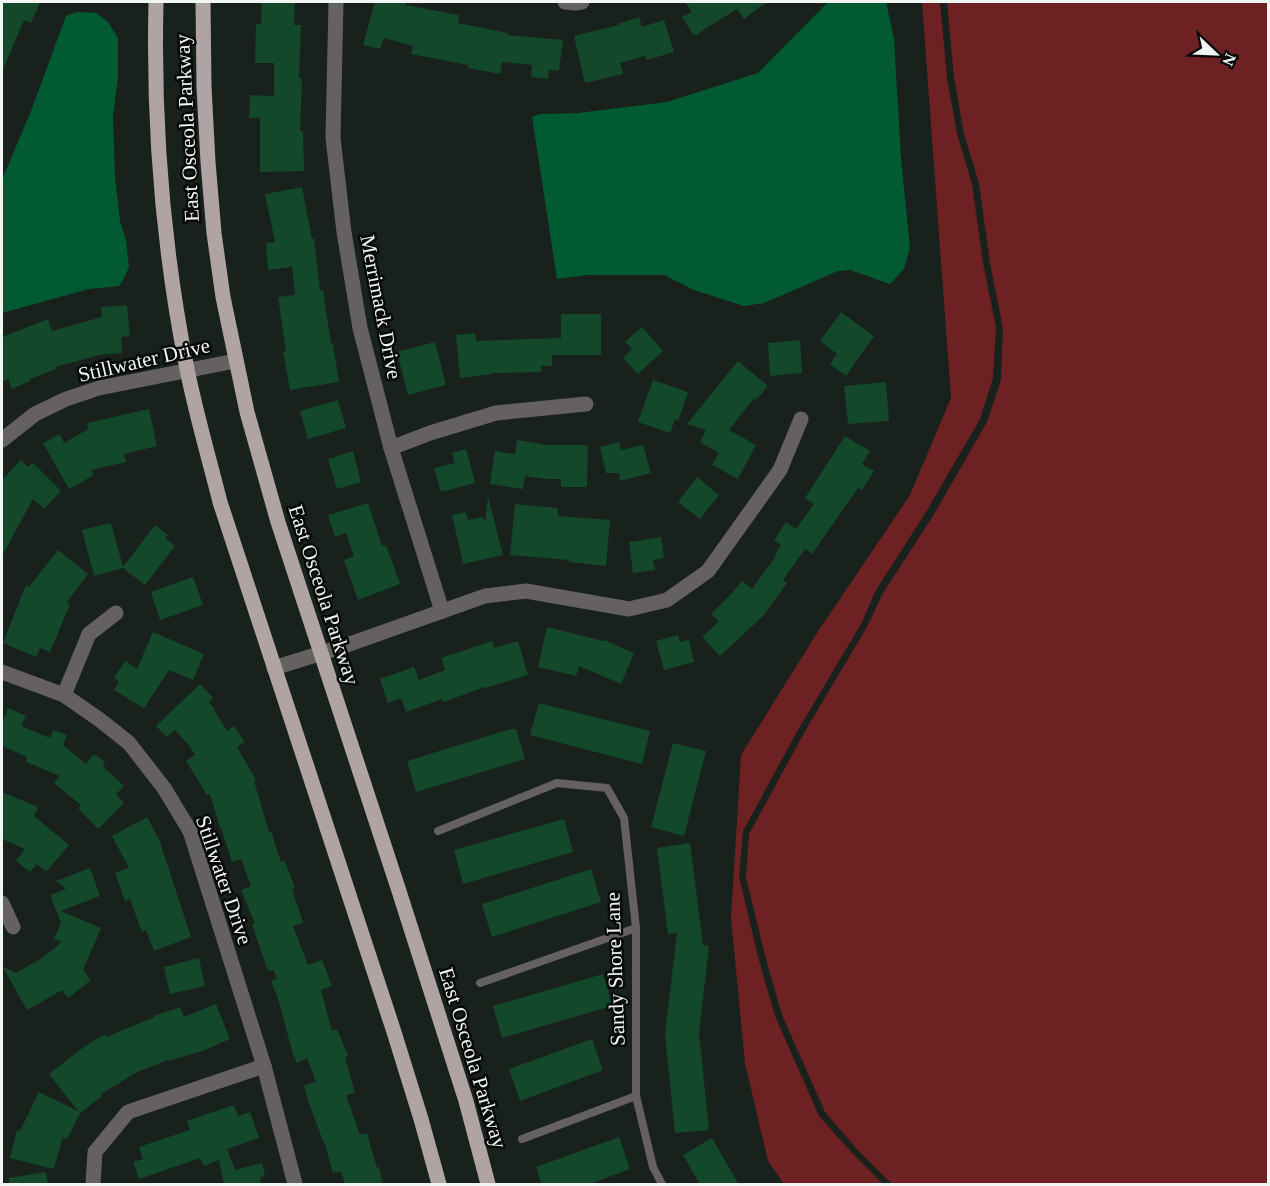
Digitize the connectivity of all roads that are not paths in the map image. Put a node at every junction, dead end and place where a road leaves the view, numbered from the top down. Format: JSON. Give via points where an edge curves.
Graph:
{"nodes":[{"id":1,"x":156,"y":2,"type":"edge"},
{"id":2,"x":203,"y":2,"type":"edge"},
{"id":3,"x":336,"y":2,"type":"edge"},
{"id":4,"x":565,"y":2,"type":"edge"},
{"id":5,"x":582,"y":2,"type":"edge"},
{"id":6,"x":235,"y":361,"type":"junction"},
{"id":7,"x":188,"y":370,"type":"junction"},
{"id":8,"x":586,"y":404,"type":"dead end"},
{"id":9,"x":801,"y":419,"type":"dead end"},
{"id":10,"x":2,"y":440,"type":"edge"},
{"id":11,"x":391,"y":448,"type":"junction"},
{"id":12,"x":442,"y":611,"type":"junction"},
{"id":13,"x":116,"y":613,"type":"dead end"},
{"id":14,"x":321,"y":653,"type":"junction"},
{"id":15,"x":274,"y":668,"type":"junction"},
{"id":16,"x":2,"y":672,"type":"edge"},
{"id":17,"x":64,"y":695,"type":"junction"},
{"id":18,"x":438,"y":831,"type":"dead end"},
{"id":19,"x":2,"y":903,"type":"edge"},
{"id":20,"x":14,"y":927,"type":"dead end"},
{"id":21,"x":636,"y":928,"type":"junction"},
{"id":22,"x":480,"y":983,"type":"dead end"},
{"id":23,"x":264,"y":1066,"type":"junction"},
{"id":24,"x":636,"y":1096,"type":"junction"},
{"id":25,"x":522,"y":1139,"type":"dead end"},
{"id":26,"x":93,"y":1185,"type":"edge"},
{"id":27,"x":295,"y":1185,"type":"edge"},
{"id":28,"x":439,"y":1185,"type":"edge"},
{"id":29,"x":488,"y":1185,"type":"edge"},
{"id":30,"x":662,"y":1185,"type":"edge"}],
"edges":[{"from":1,"to":7,"type":"main road","name":"East Osceola Parkway","via":[[160,172],[167,249]]},
{"from":2,"to":6,"type":"main road","name":"East Osceola Parkway","via":[[204,98],[214,233]]},
{"from":3,"to":11,"type":"street","name":"Merrimack Drive","via":[[333,138],[344,232],[360,328]]},
{"from":4,"to":5,"type":"street"},
{"from":6,"to":7,"type":"street","name":"Stillwater Drive"},
{"from":6,"to":14,"type":"main road","name":"East Osceola Parkway","via":[[263,472]]},
{"from":7,"to":10,"type":"street","name":"Stillwater Drive","via":[[99,388],[66,399],[34,414]]},
{"from":7,"to":15,"type":"main road","name":"East Osceola Parkway","via":[[220,502]]},
{"from":8,"to":11,"type":"street","via":[[496,413]]},
{"from":9,"to":12,"type":"street","via":[[780,470],[708,571],[667,600],[629,609],[526,591],[485,596]]},
{"from":11,"to":12,"type":"street","name":"Merrimack Drive"},
{"from":12,"to":14,"type":"street"},
{"from":13,"to":17,"type":"street","via":[[89,634]]},
{"from":14,"to":15,"type":"street"},
{"from":14,"to":29,"type":"main road","name":"East Osceola Parkway","via":[[466,1101]]},
{"from":15,"to":28,"type":"main road","name":"East Osceola Parkway","via":[[397,1043]]},
{"from":16,"to":17,"type":"street","name":"Stillwater Drive"},
{"from":17,"to":23,"type":"street","name":"Stillwater Drive","via":[[129,743],[164,788],[190,831]]},
{"from":18,"to":21,"type":"lane","name":"Sandy Shore Lane","via":[[557,783],[607,788],[624,818]]},
{"from":19,"to":20,"type":"street"},
{"from":21,"to":22,"type":"lane"},
{"from":21,"to":24,"type":"lane","name":"Sandy Shore Lane"},
{"from":23,"to":26,"type":"street","via":[[128,1112],[95,1152]]},
{"from":23,"to":27,"type":"street","name":"Stillwater Drive"},
{"from":24,"to":25,"type":"lane"},
{"from":24,"to":30,"type":"lane","name":"Sandy Shore Lane","via":[[653,1167]]}]}
